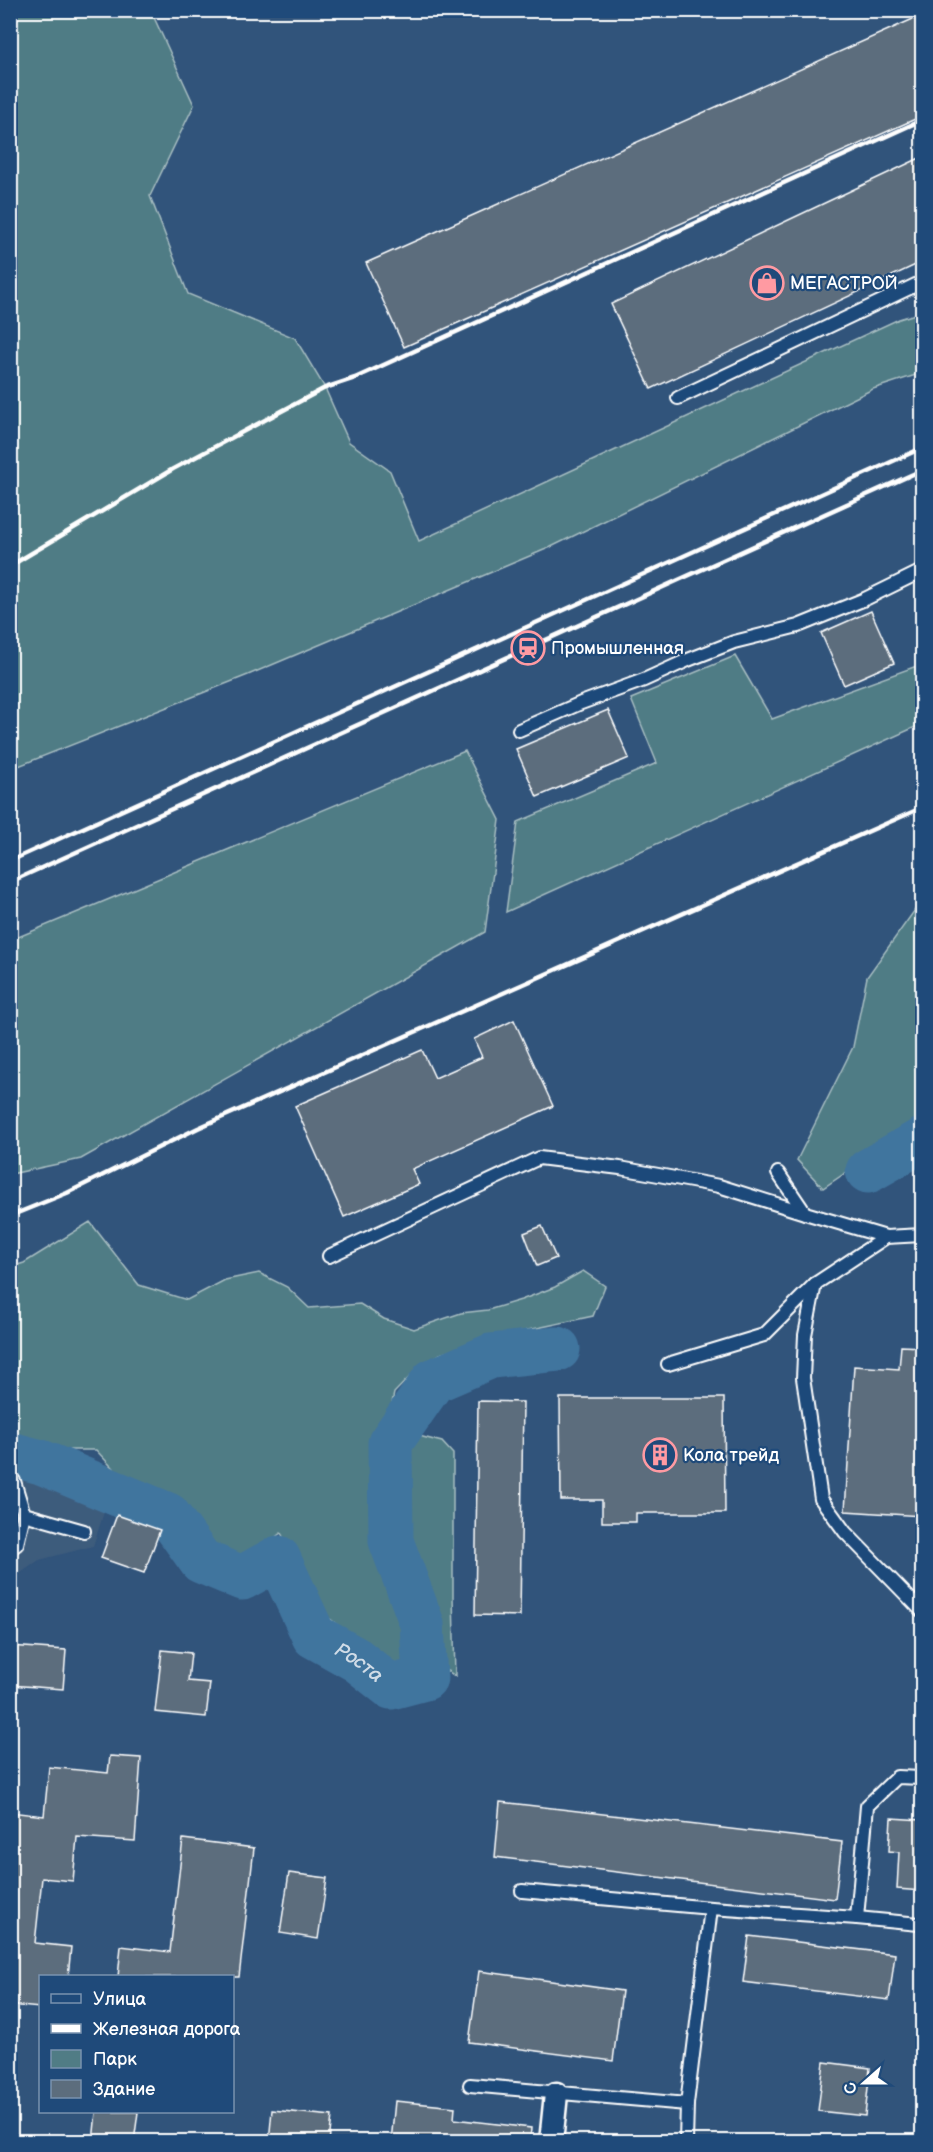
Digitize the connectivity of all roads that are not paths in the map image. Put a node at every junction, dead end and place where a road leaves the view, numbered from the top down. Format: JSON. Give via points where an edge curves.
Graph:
{"nodes":[{"id":1,"x":922,"y":282,"type":"edge"},
{"id":2,"x":678,"y":398,"type":"dead end"},
{"id":3,"x":922,"y":571,"type":"edge"},
{"id":4,"x":519,"y":730,"type":"dead end"},
{"id":5,"x":778,"y":1173,"type":"dead end"},
{"id":6,"x":806,"y":1213,"type":"junction"},
{"id":7,"x":922,"y":1235,"type":"edge"},
{"id":8,"x":886,"y":1237,"type":"junction"},
{"id":9,"x":329,"y":1256,"type":"dead end"},
{"id":10,"x":815,"y":1284,"type":"junction"},
{"id":11,"x":668,"y":1364,"type":"dead end"},
{"id":12,"x":10,"y":1482,"type":"edge"},
{"id":13,"x":24,"y":1514,"type":"junction"},
{"id":14,"x":84,"y":1532,"type":"dead end"},
{"id":15,"x":10,"y":1549,"type":"edge"},
{"id":16,"x":922,"y":1611,"type":"edge"},
{"id":17,"x":922,"y":1778,"type":"edge"},
{"id":18,"x":522,"y":1891,"type":"dead end"},
{"id":19,"x":711,"y":1908,"type":"junction"},
{"id":20,"x":857,"y":1918,"type":"junction"},
{"id":21,"x":919,"y":1924,"type":"dead end"},
{"id":22,"x":470,"y":2085,"type":"dead end"},
{"id":23,"x":556,"y":2094,"type":"junction"},
{"id":24,"x":687,"y":2104,"type":"junction"},
{"id":25,"x":551,"y":2142,"type":"edge"},
{"id":26,"x":686,"y":2142,"type":"edge"}],
"edges":[{"from":1,"to":2,"type":"lane"},
{"from":3,"to":4,"type":"lane","via":[[798,626],[734,642]]},
{"from":5,"to":6,"type":"lane"},
{"from":6,"to":8,"type":"lane"},
{"from":6,"to":9,"type":"lane","via":[[719,1186],[540,1158]]},
{"from":7,"to":8,"type":"lane"},
{"from":8,"to":10,"type":"lane"},
{"from":10,"to":11,"type":"lane","via":[[764,1335]]},
{"from":10,"to":16,"type":"lane","via":[[806,1335],[804,1378],[821,1499],[845,1532]]},
{"from":12,"to":13,"type":"lane","via":[[14,1481]]},
{"from":13,"to":14,"type":"lane"},
{"from":13,"to":15,"type":"lane","via":[[17,1544]]},
{"from":17,"to":20,"type":"lane","via":[[897,1777],[867,1806]]},
{"from":18,"to":19,"type":"lane"},
{"from":19,"to":20,"type":"lane"},
{"from":19,"to":24,"type":"lane"},
{"from":20,"to":21,"type":"lane"},
{"from":22,"to":23,"type":"lane"},
{"from":23,"to":24,"type":"lane"},
{"from":23,"to":25,"type":"street"},
{"from":24,"to":26,"type":"lane"}]}
